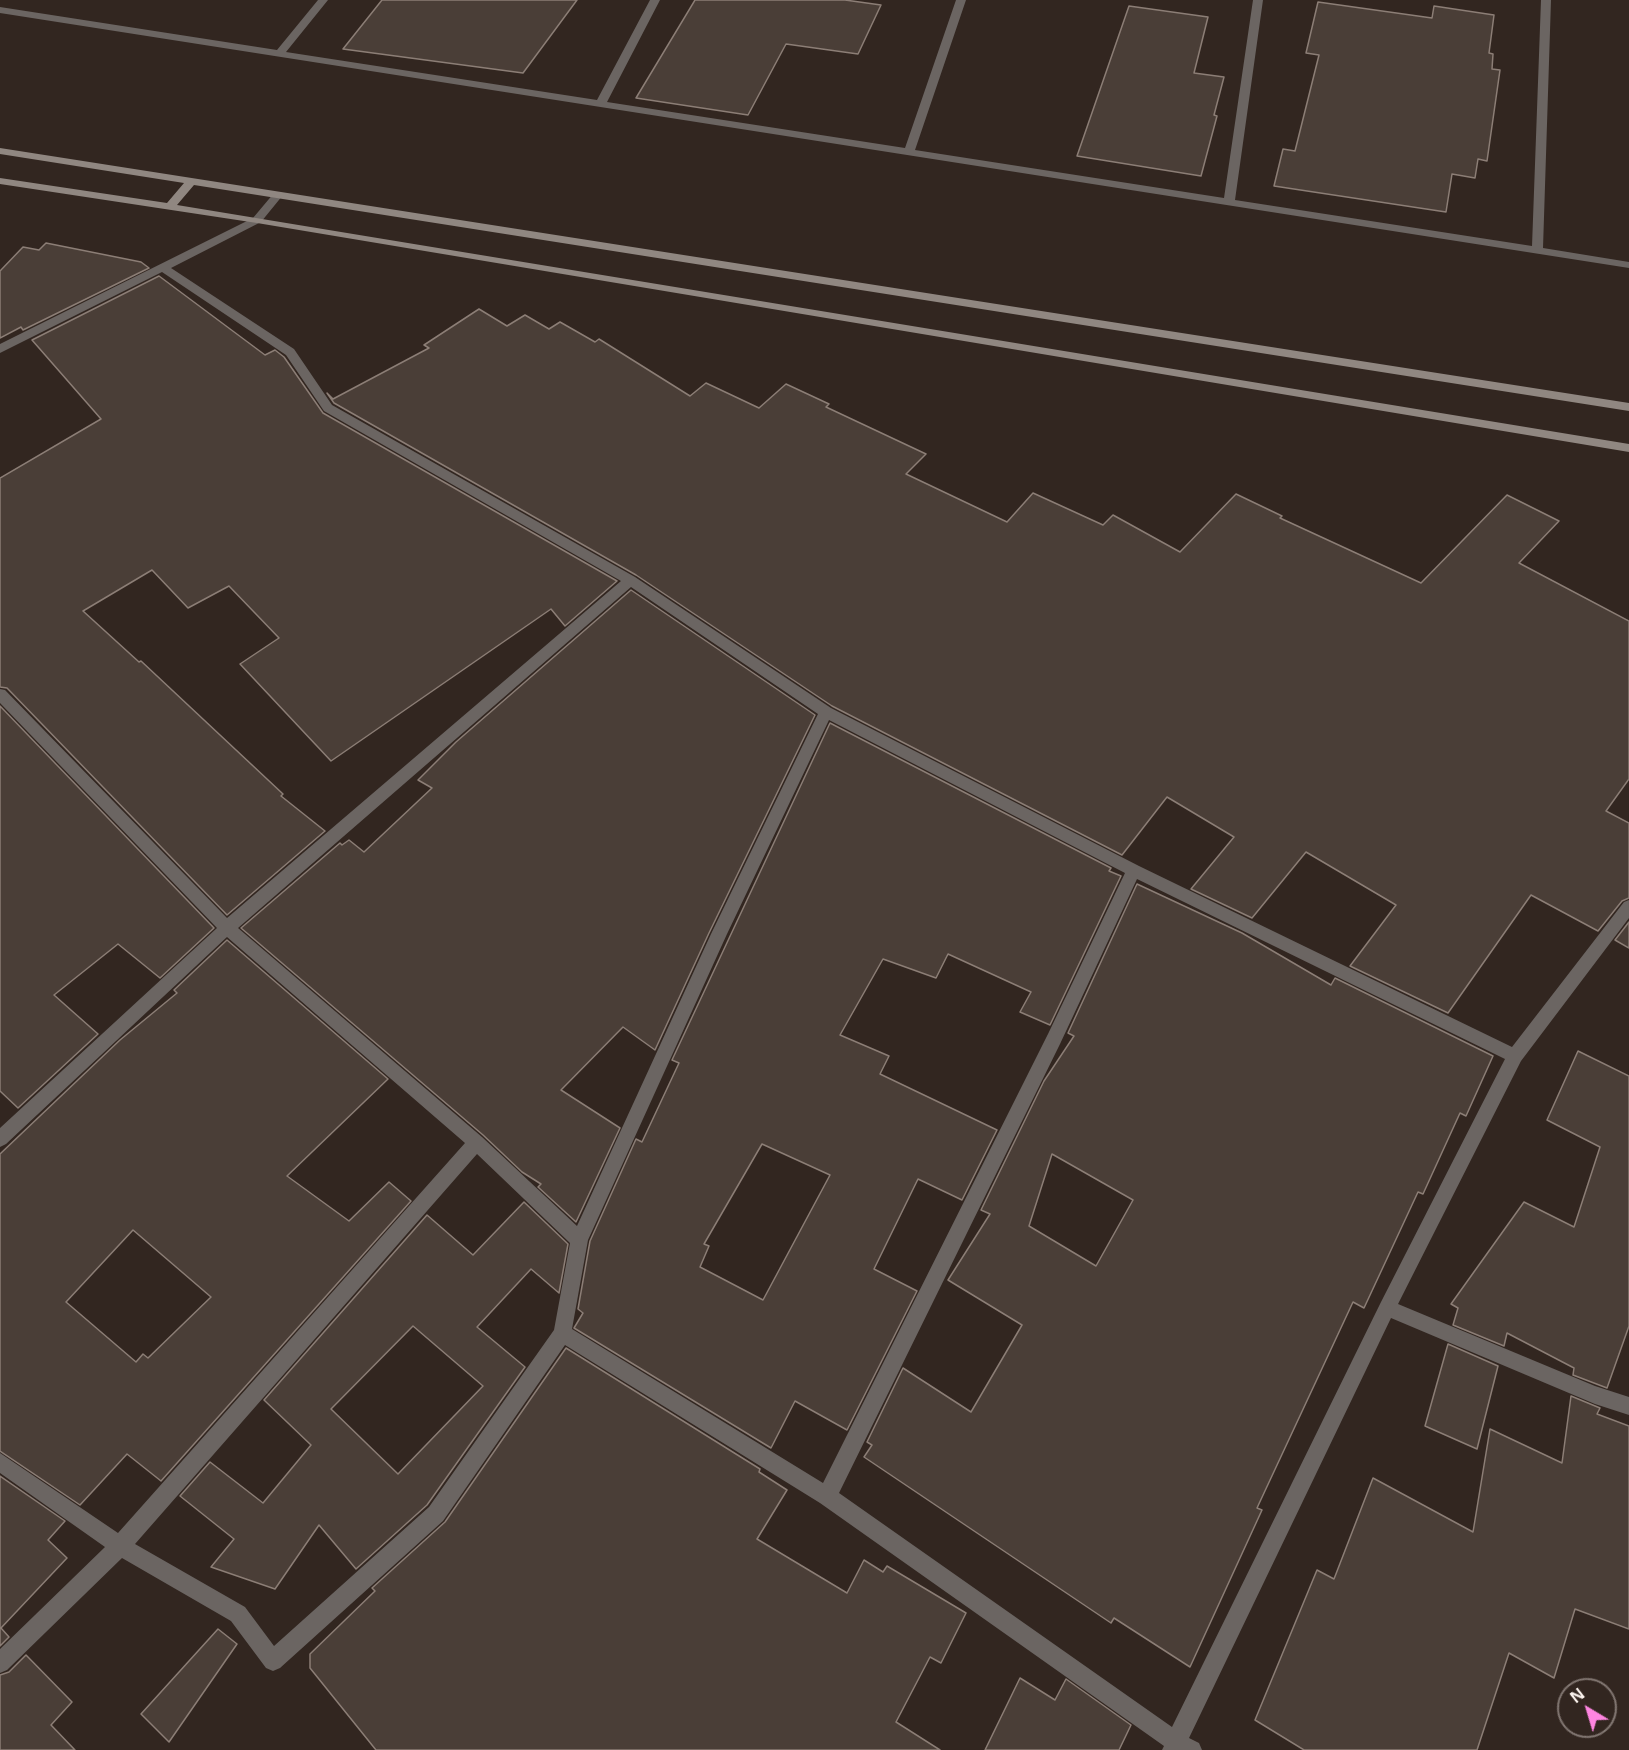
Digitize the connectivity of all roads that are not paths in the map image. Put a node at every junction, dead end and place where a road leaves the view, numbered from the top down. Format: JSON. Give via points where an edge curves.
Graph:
{"nodes":[{"id":1,"x":323,"y":0,"type":"edge"},
{"id":2,"x":654,"y":0,"type":"edge"},
{"id":3,"x":962,"y":0,"type":"edge"},
{"id":4,"x":1258,"y":0,"type":"edge"},
{"id":5,"x":1546,"y":0,"type":"edge"},
{"id":6,"x":0,"y":10,"type":"edge"},
{"id":7,"x":280,"y":52,"type":"junction"},
{"id":8,"x":600,"y":105,"type":"junction"},
{"id":9,"x":0,"y":151,"type":"edge"},
{"id":10,"x":909,"y":151,"type":"junction"},
{"id":11,"x":0,"y":181,"type":"edge"},
{"id":12,"x":191,"y":182,"type":"junction"},
{"id":13,"x":278,"y":195,"type":"junction"},
{"id":14,"x":1228,"y":201,"type":"junction"},
{"id":15,"x":170,"y":207,"type":"junction"},
{"id":16,"x":257,"y":220,"type":"junction"},
{"id":17,"x":1537,"y":250,"type":"junction"},
{"id":18,"x":1629,"y":265,"type":"edge"},
{"id":19,"x":162,"y":267,"type":"junction"},
{"id":20,"x":0,"y":349,"type":"edge"},
{"id":21,"x":1629,"y":407,"type":"edge"},
{"id":22,"x":1629,"y":448,"type":"edge"},
{"id":23,"x":630,"y":580,"type":"junction"},
{"id":24,"x":0,"y":694,"type":"edge"},
{"id":25,"x":826,"y":712,"type":"junction"},
{"id":26,"x":1134,"y":870,"type":"junction"},
{"id":27,"x":1629,"y":906,"type":"edge"},
{"id":28,"x":227,"y":928,"type":"junction"},
{"id":29,"x":1515,"y":1056,"type":"junction"},
{"id":30,"x":0,"y":1139,"type":"edge"},
{"id":31,"x":476,"y":1142,"type":"junction"},
{"id":32,"x":579,"y":1240,"type":"junction"},
{"id":33,"x":1387,"y":1308,"type":"junction"},
{"id":34,"x":562,"y":1333,"type":"junction"},
{"id":35,"x":1629,"y":1406,"type":"edge"},
{"id":36,"x":0,"y":1462,"type":"edge"},
{"id":37,"x":827,"y":1496,"type":"junction"},
{"id":38,"x":120,"y":1546,"type":"junction"},
{"id":39,"x":0,"y":1663,"type":"edge"},
{"id":40,"x":1180,"y":1747,"type":"edge"}],
"edges":[{"from":1,"to":7,"type":"street"},
{"from":2,"to":8,"type":"street"},
{"from":3,"to":10,"type":"street"},
{"from":4,"to":14,"type":"street"},
{"from":5,"to":17,"type":"street"},
{"from":6,"to":7,"type":"street"},
{"from":7,"to":8,"type":"street"},
{"from":8,"to":10,"type":"street"},
{"from":9,"to":12,"type":"main road"},
{"from":10,"to":14,"type":"street"},
{"from":11,"to":15,"type":"main road"},
{"from":12,"to":13,"type":"main road"},
{"from":12,"to":15,"type":"main road"},
{"from":13,"to":16,"type":"street"},
{"from":13,"to":21,"type":"main road"},
{"from":14,"to":17,"type":"street"},
{"from":15,"to":16,"type":"main road"},
{"from":16,"to":19,"type":"street"},
{"from":16,"to":22,"type":"main road"},
{"from":17,"to":18,"type":"street"},
{"from":19,"to":20,"type":"street"},
{"from":19,"to":23,"type":"street","via":[[290,352],[328,408]]},
{"from":23,"to":25,"type":"street"},
{"from":23,"to":28,"type":"street"},
{"from":24,"to":28,"type":"street"},
{"from":25,"to":26,"type":"street"},
{"from":25,"to":32,"type":"street"},
{"from":26,"to":29,"type":"street"},
{"from":26,"to":37,"type":"street"},
{"from":27,"to":29,"type":"street"},
{"from":28,"to":30,"type":"street"},
{"from":28,"to":31,"type":"street"},
{"from":29,"to":33,"type":"street"},
{"from":31,"to":32,"type":"street"},
{"from":31,"to":38,"type":"street"},
{"from":32,"to":34,"type":"street"},
{"from":33,"to":35,"type":"street"},
{"from":33,"to":40,"type":"street"},
{"from":34,"to":37,"type":"street"},
{"from":34,"to":38,"type":"street","via":[[436,1514],[273,1661],[238,1614]]},
{"from":36,"to":38,"type":"street"},
{"from":37,"to":40,"type":"street"},
{"from":38,"to":39,"type":"street"}]}
